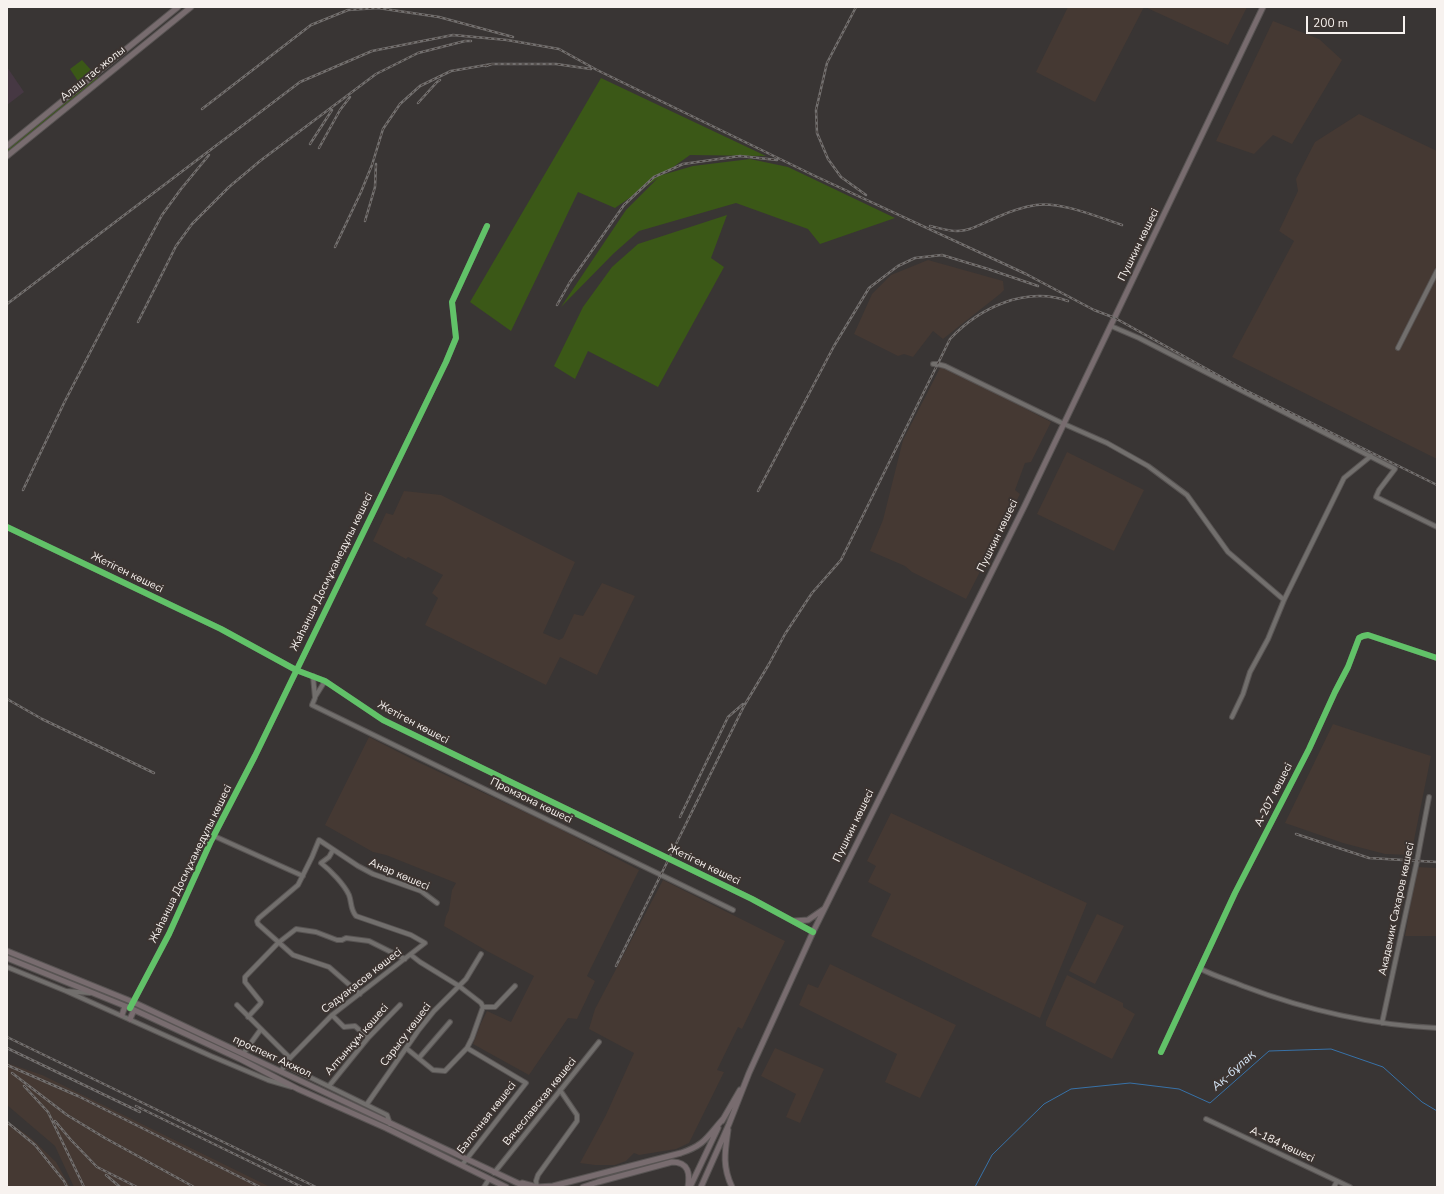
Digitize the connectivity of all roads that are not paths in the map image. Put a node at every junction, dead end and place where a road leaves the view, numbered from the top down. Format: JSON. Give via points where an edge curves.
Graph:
{"nodes":[{"id":1,"x":178,"y":7,"type":"edge"},
{"id":2,"x":190,"y":7,"type":"edge"},
{"id":3,"x":1263,"y":7,"type":"edge"},
{"id":4,"x":102,"y":69,"type":"junction"},
{"id":5,"x":107,"y":75,"type":"junction"},
{"id":6,"x":7,"y":146,"type":"edge"},
{"id":7,"x":7,"y":156,"type":"edge"},
{"id":8,"x":487,"y":226,"type":"dead end"},
{"id":9,"x":1437,"y":271,"type":"edge"},
{"id":10,"x":1111,"y":326,"type":"junction"},
{"id":11,"x":1398,"y":348,"type":"dead end"},
{"id":12,"x":933,"y":364,"type":"dead end"},
{"id":13,"x":1064,"y":424,"type":"junction"},
{"id":14,"x":1371,"y":456,"type":"junction"},
{"id":15,"x":7,"y":527,"type":"edge"},
{"id":16,"x":1437,"y":527,"type":"edge"},
{"id":17,"x":1284,"y":600,"type":"junction"},
{"id":18,"x":1437,"y":658,"type":"edge"},
{"id":19,"x":296,"y":670,"type":"junction"},
{"id":20,"x":313,"y":676,"type":"junction"},
{"id":21,"x":325,"y":681,"type":"junction"},
{"id":22,"x":314,"y":698,"type":"junction"},
{"id":23,"x":1232,"y":717,"type":"dead end"},
{"id":24,"x":1429,"y":797,"type":"dead end"},
{"id":25,"x":214,"y":836,"type":"junction"},
{"id":26,"x":333,"y":850,"type":"junction"},
{"id":27,"x":312,"y":857,"type":"junction"},
{"id":28,"x":321,"y":863,"type":"junction"},
{"id":29,"x":303,"y":876,"type":"junction"},
{"id":30,"x":437,"y":903,"type":"dead end"},
{"id":31,"x":826,"y":907,"type":"junction"},
{"id":32,"x":732,"y":910,"type":"dead end"},
{"id":33,"x":794,"y":921,"type":"junction"},
{"id":34,"x":814,"y":932,"type":"junction"},
{"id":35,"x":278,"y":943,"type":"junction"},
{"id":36,"x":7,"y":951,"type":"edge"},
{"id":37,"x":481,"y":954,"type":"dead end"},
{"id":38,"x":411,"y":955,"type":"junction"},
{"id":39,"x":7,"y":958,"type":"edge"},
{"id":40,"x":405,"y":959,"type":"junction"},
{"id":41,"x":7,"y":967,"type":"edge"},
{"id":42,"x":1200,"y":968,"type":"junction"},
{"id":43,"x":459,"y":986,"type":"junction"},
{"id":44,"x":516,"y":986,"type":"dead end"},
{"id":45,"x":66,"y":991,"type":"junction"},
{"id":46,"x":94,"y":993,"type":"junction"},
{"id":47,"x":360,"y":994,"type":"junction"},
{"id":48,"x":132,"y":1002,"type":"junction"},
{"id":49,"x":237,"y":1005,"type":"dead end"},
{"id":50,"x":400,"y":1005,"type":"dead end"},
{"id":51,"x":483,"y":1007,"type":"junction"},
{"id":52,"x":130,"y":1008,"type":"junction"},
{"id":53,"x":122,"y":1015,"type":"junction"},
{"id":54,"x":332,"y":1015,"type":"junction"},
{"id":55,"x":248,"y":1017,"type":"junction"},
{"id":56,"x":130,"y":1019,"type":"junction"},
{"id":57,"x":450,"y":1022,"type":"dead end"},
{"id":58,"x":1382,"y":1023,"type":"junction"},
{"id":59,"x":1437,"y":1028,"type":"edge"},
{"id":60,"x":261,"y":1029,"type":"junction"},
{"id":61,"x":368,"y":1038,"type":"junction"},
{"id":62,"x":599,"y":1042,"type":"dead end"},
{"id":63,"x":406,"y":1048,"type":"junction"},
{"id":64,"x":467,"y":1048,"type":"junction"},
{"id":65,"x":1161,"y":1052,"type":"dead end"},
{"id":66,"x":242,"y":1054,"type":"junction"},
{"id":67,"x":290,"y":1058,"type":"junction"},
{"id":68,"x":419,"y":1058,"type":"junction"},
{"id":69,"x":285,"y":1065,"type":"junction"},
{"id":70,"x":281,"y":1072,"type":"junction"},
{"id":71,"x":749,"y":1073,"type":"junction"},
{"id":72,"x":329,"y":1086,"type":"junction"},
{"id":73,"x":298,"y":1088,"type":"junction"},
{"id":74,"x":560,"y":1090,"type":"junction"},
{"id":75,"x":367,"y":1104,"type":"junction"},
{"id":76,"x":723,"y":1119,"type":"junction"},
{"id":77,"x":1206,"y":1119,"type":"dead end"},
{"id":78,"x":390,"y":1124,"type":"junction"},
{"id":79,"x":729,"y":1124,"type":"junction"},
{"id":80,"x":466,"y":1160,"type":"junction"},
{"id":81,"x":462,"y":1165,"type":"junction"},
{"id":82,"x":494,"y":1173,"type":"junction"},
{"id":83,"x":489,"y":1179,"type":"junction"},
{"id":84,"x":512,"y":1181,"type":"junction"},
{"id":85,"x":1337,"y":1181,"type":"junction"},
{"id":86,"x":496,"y":1182,"type":"junction"},
{"id":87,"x":484,"y":1187,"type":"edge"},
{"id":88,"x":501,"y":1187,"type":"edge"},
{"id":89,"x":506,"y":1187,"type":"edge"},
{"id":90,"x":526,"y":1187,"type":"edge"},
{"id":91,"x":537,"y":1187,"type":"edge"},
{"id":92,"x":583,"y":1187,"type":"edge"},
{"id":93,"x":689,"y":1187,"type":"edge"},
{"id":94,"x":701,"y":1187,"type":"edge"},
{"id":95,"x":732,"y":1187,"type":"edge"},
{"id":96,"x":1334,"y":1187,"type":"edge"},
{"id":97,"x":1350,"y":1187,"type":"edge"}],
"edges":[{"from":1,"to":4,"type":"main road","name":"Алаш тас жолы"},
{"from":2,"to":5,"type":"main road","name":"Алаш тас жолы"},
{"from":3,"to":10,"type":"main road","name":"Пушкин көшесі"},
{"from":4,"to":5,"type":"main road"},
{"from":4,"to":6,"type":"main road","name":"Алаш тас жолы"},
{"from":5,"to":7,"type":"main road","name":"Алаш тас жолы"},
{"from":8,"to":19,"type":"street","name":"Жаһанша Досмұхамедұлы көшесі","via":[[452,302],[456,338],[449,356]]},
{"from":9,"to":11,"type":"street"},
{"from":10,"to":13,"type":"main road","name":"Пушкин көшесі"},
{"from":10,"to":14,"type":"street"},
{"from":12,"to":13,"type":"street","via":[[945,366]]},
{"from":13,"to":17,"type":"street","via":[[1107,443],[1148,466],[1187,495],[1228,552]]},
{"from":13,"to":31,"type":"main road","name":"Пушкин көшесі"},
{"from":14,"to":16,"type":"street","via":[[1395,469],[1376,497]]},
{"from":14,"to":17,"type":"street","via":[[1344,478]]},
{"from":15,"to":19,"type":"street","name":"Жетіген көшесі","via":[[221,629]]},
{"from":17,"to":23,"type":"street"},
{"from":18,"to":42,"type":"street","name":"А-207 көшесі","via":[[1368,635],[1359,638],[1348,668]]},
{"from":19,"to":20,"type":"street","name":"Жетіген көшесі"},
{"from":19,"to":25,"type":"street","name":"Жаһанша Досмұхамедұлы көшесі"},
{"from":20,"to":21,"type":"street","name":"Жетіген көшесі"},
{"from":20,"to":22,"type":"street"},
{"from":21,"to":22,"type":"street"},
{"from":21,"to":33,"type":"street","name":"Жетіген көшесі","via":[[390,724]]},
{"from":22,"to":32,"type":"street","name":"Промзона көшесі","via":[[312,705]]},
{"from":24,"to":58,"type":"street","name":"Академик Сахаров көшесі"},
{"from":25,"to":29,"type":"street"},
{"from":25,"to":48,"type":"street","name":"Жаһанша Досмұхамедұлы көшесі","via":[[169,934]]},
{"from":26,"to":27,"type":"street","name":"Анар көшесі","via":[[319,840]]},
{"from":26,"to":28,"type":"street"},
{"from":26,"to":30,"type":"street","name":"Анар көшесі","via":[[373,874],[421,891]]},
{"from":27,"to":28,"type":"street"},
{"from":27,"to":29,"type":"street","name":"Анар көшесі"},
{"from":28,"to":38,"type":"street","name":"Сәдуақасов көшесі","via":[[330,870],[347,892],[351,909],[356,916],[411,935],[425,943]]},
{"from":29,"to":35,"type":"street","name":"Анар көшесі","via":[[298,885],[258,918],[258,924]]},
{"from":31,"to":33,"type":"main road","via":[[808,920]]},
{"from":31,"to":34,"type":"main road","name":"Пушкин көшесі"},
{"from":33,"to":34,"type":"street","name":"Жетіген көшесі"},
{"from":34,"to":71,"type":"main road","name":"Пушкин көшесі"},
{"from":35,"to":40,"type":"street","via":[[296,929],[316,932],[337,940],[369,940]]},
{"from":35,"to":47,"type":"street","via":[[298,958],[334,970]]},
{"from":35,"to":55,"type":"street","via":[[245,977],[245,982],[260,1002]]},
{"from":36,"to":48,"type":"main road","name":"проспект Акжол"},
{"from":37,"to":43,"type":"street","name":"Сарысу көшесі"},
{"from":38,"to":40,"type":"street","name":"Сәдуақасов көшесі"},
{"from":38,"to":43,"type":"street"},
{"from":39,"to":46,"type":"main road","name":"проспект Акжол"},
{"from":40,"to":47,"type":"street","name":"Сәдуақасов көшесі"},
{"from":41,"to":45,"type":"street"},
{"from":42,"to":58,"type":"street","via":[[1261,993],[1299,1005]]},
{"from":42,"to":65,"type":"street"},
{"from":43,"to":51,"type":"street"},
{"from":43,"to":63,"type":"street","name":"Сарысу көшесі","via":[[434,1011]]},
{"from":44,"to":51,"type":"street","via":[[496,1007]]},
{"from":45,"to":46,"type":"street"},
{"from":45,"to":53,"type":"street"},
{"from":46,"to":52,"type":"main road","name":"проспект Акжол"},
{"from":47,"to":54,"type":"street","name":"Сәдуақасов көшесі"},
{"from":48,"to":52,"type":"street","name":"Жаһанша Досмұхамедұлы көшесі"},
{"from":48,"to":66,"type":"main road","name":"проспект Акжол"},
{"from":49,"to":55,"type":"street"},
{"from":50,"to":61,"type":"street","name":"Алтынқұм көшесі"},
{"from":51,"to":64,"type":"street"},
{"from":52,"to":53,"type":"main road"},
{"from":52,"to":56,"type":"main road"},
{"from":52,"to":73,"type":"main road","name":"проспект Акжол"},
{"from":53,"to":56,"type":"street"},
{"from":54,"to":61,"type":"street","via":[[344,1027],[355,1026]]},
{"from":54,"to":67,"type":"street","name":"Сәдуақасов көшесі"},
{"from":55,"to":60,"type":"street"},
{"from":56,"to":73,"type":"street","via":[[268,1080]]},
{"from":57,"to":68,"type":"street"},
{"from":58,"to":59,"type":"street"},
{"from":60,"to":66,"type":"street"},
{"from":60,"to":67,"type":"street"},
{"from":61,"to":72,"type":"street","name":"Алтынқұм көшесі"},
{"from":62,"to":74,"type":"street","name":"Вячеславская көшесі"},
{"from":63,"to":68,"type":"street"},
{"from":63,"to":75,"type":"street","name":"Сарысу көшесі"},
{"from":64,"to":68,"type":"street","via":[[445,1071],[432,1070]]},
{"from":64,"to":80,"type":"street","name":"Балочная көшесі","via":[[526,1082]]},
{"from":66,"to":70,"type":"main road","name":"проспект Акжол"},
{"from":67,"to":69,"type":"street","name":"Сәдуақасов көшесі"},
{"from":69,"to":70,"type":"street","name":"Сәдуақасов көшесі"},
{"from":69,"to":72,"type":"street"},
{"from":70,"to":78,"type":"main road","name":"проспект Акжол"},
{"from":71,"to":76,"type":"main road"},
{"from":71,"to":79,"type":"main road"},
{"from":72,"to":75,"type":"street"},
{"from":73,"to":81,"type":"main road","name":"проспект Акжол"},
{"from":74,"to":82,"type":"street","name":"Вячеславская көшесі"},
{"from":74,"to":91,"type":"street","via":[[577,1116],[577,1121],[538,1175]]},
{"from":75,"to":78,"type":"street","via":[[388,1115]]},
{"from":76,"to":91,"type":"main road","via":[[708,1138],[686,1152],[563,1184]]},
{"from":76,"to":93,"type":"main road"},
{"from":77,"to":85,"type":"street","name":"А-184 көшесі"},
{"from":78,"to":80,"type":"main road","name":"проспект Акжол"},
{"from":79,"to":94,"type":"main road"},
{"from":79,"to":95,"type":"main road","via":[[725,1162],[727,1177]]},
{"from":80,"to":81,"type":"street","name":"Балочная көшесі"},
{"from":80,"to":82,"type":"main road","name":"проспект Акжол"},
{"from":81,"to":83,"type":"main road","name":"проспект Акжол"},
{"from":82,"to":84,"type":"main road","name":"проспект Акжол"},
{"from":83,"to":86,"type":"main road","name":"проспект Акжол"},
{"from":83,"to":87,"type":"street"},
{"from":84,"to":90,"type":"main road","name":"проспект Акжол"},
{"from":84,"to":91,"type":"main road"},
{"from":85,"to":96,"type":"street"},
{"from":85,"to":97,"type":"street","name":"А-184 көшесі"},
{"from":86,"to":88,"type":"main road"},
{"from":86,"to":89,"type":"main road","name":"проспект Акжол"},
{"from":92,"to":93,"type":"main road","via":[[672,1162],[681,1164],[688,1171]]}]}
